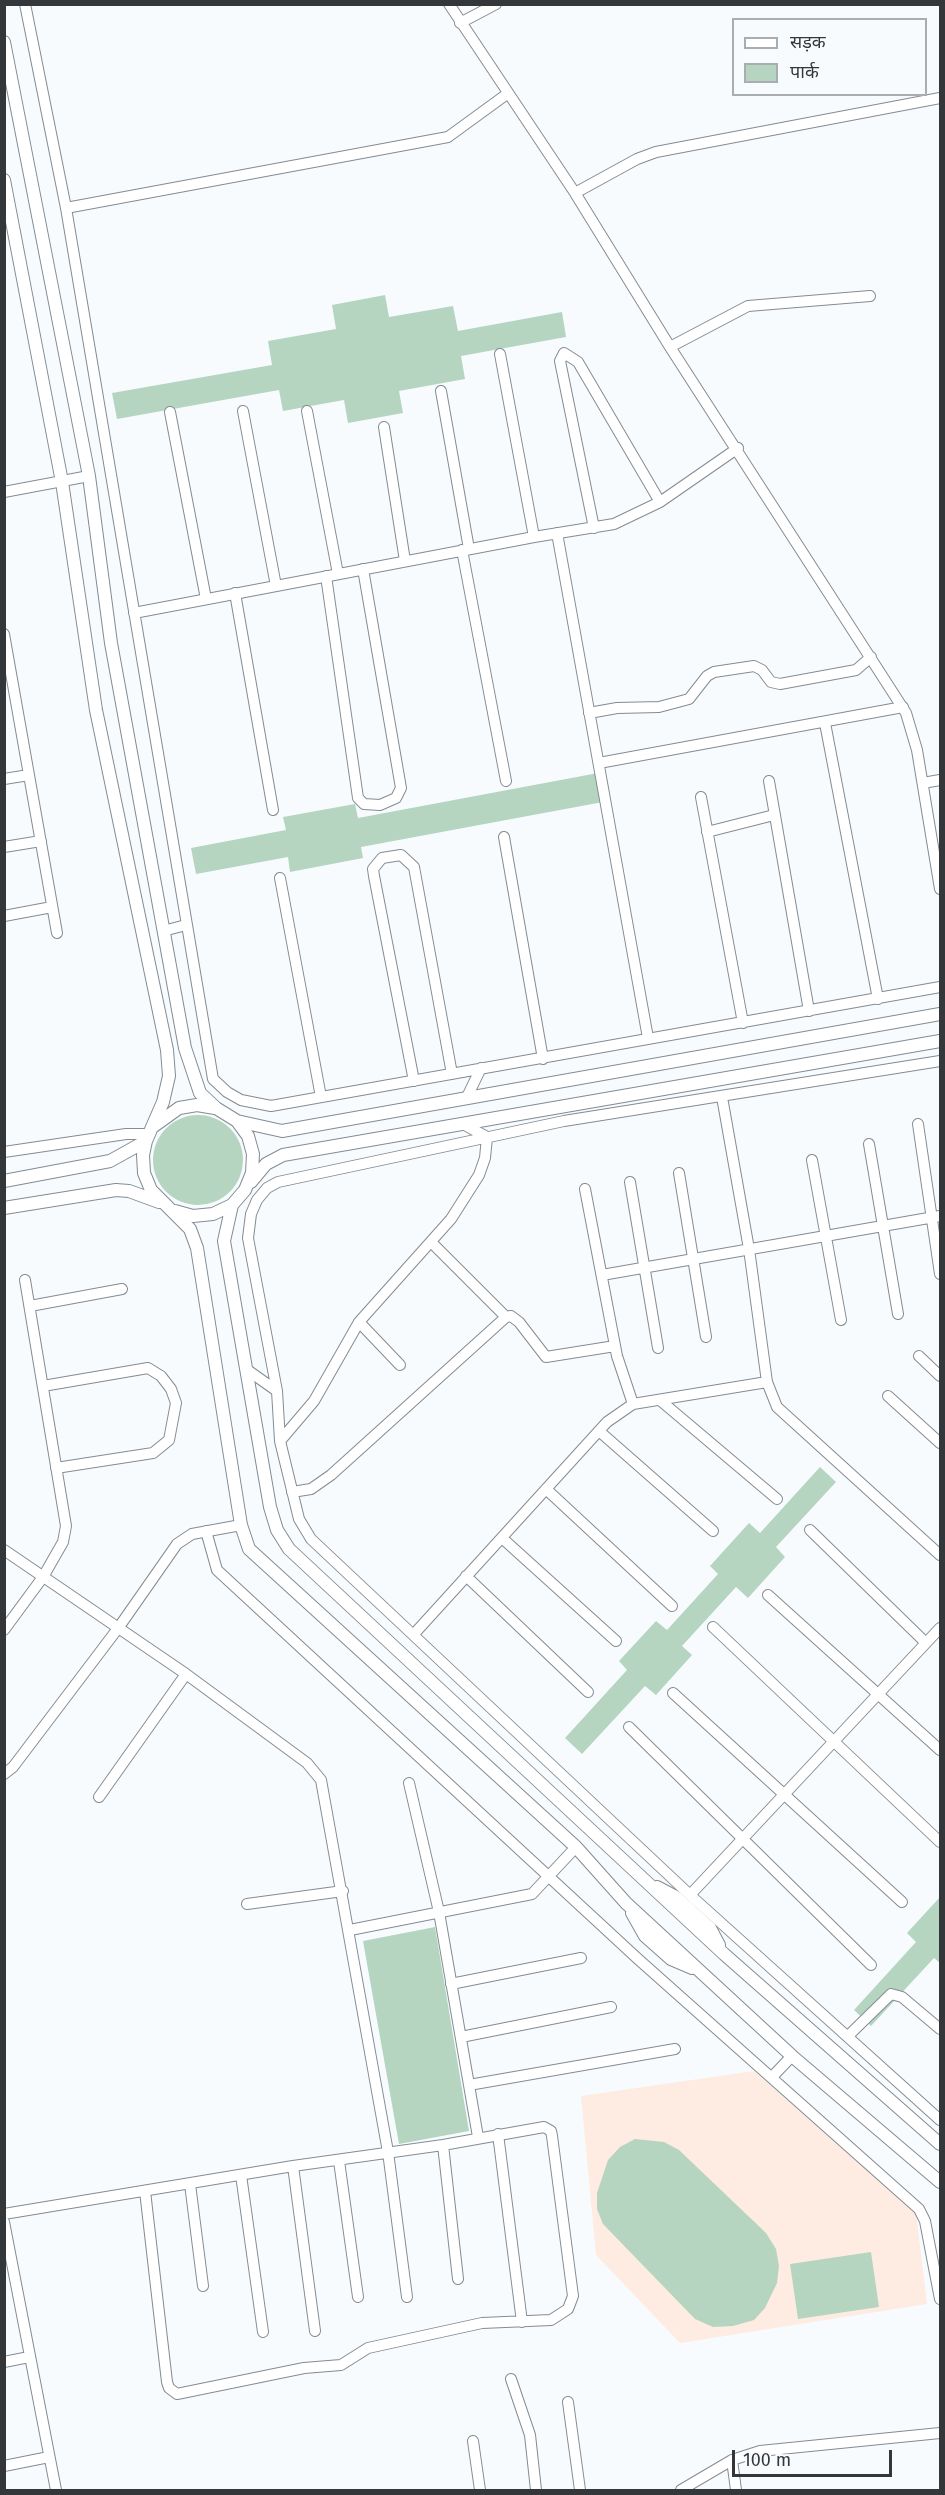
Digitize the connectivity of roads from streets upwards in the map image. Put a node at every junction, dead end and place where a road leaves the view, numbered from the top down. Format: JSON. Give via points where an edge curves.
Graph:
{"nodes":[{"id":1,"x":25,"y":4,"type":"edge"},
{"id":2,"x":449,"y":4,"type":"edge"},
{"id":3,"x":496,"y":4,"type":"edge"},
{"id":4,"x":460,"y":23,"type":"junction"},
{"id":5,"x":4,"y":42,"type":"edge"},
{"id":6,"x":507,"y":94,"type":"junction"},
{"id":7,"x":940,"y":98,"type":"edge"},
{"id":8,"x":4,"y":180,"type":"edge"},
{"id":9,"x":575,"y":193,"type":"junction"},
{"id":10,"x":66,"y":208,"type":"junction"},
{"id":11,"x":870,"y":296,"type":"dead end"},
{"id":12,"x":670,"y":347,"type":"junction"},
{"id":13,"x":500,"y":354,"type":"dead end"},
{"id":14,"x":441,"y":391,"type":"dead end"},
{"id":15,"x":243,"y":411,"type":"dead end"},
{"id":16,"x":307,"y":411,"type":"dead end"},
{"id":17,"x":170,"y":412,"type":"dead end"},
{"id":18,"x":384,"y":427,"type":"dead end"},
{"id":19,"x":738,"y":448,"type":"junction"},
{"id":20,"x":89,"y":476,"type":"junction"},
{"id":21,"x":62,"y":482,"type":"junction"},
{"id":22,"x":4,"y":492,"type":"edge"},
{"id":23,"x":660,"y":502,"type":"junction"},
{"id":24,"x":594,"y":528,"type":"junction"},
{"id":25,"x":557,"y":533,"type":"junction"},
{"id":26,"x":534,"y":537,"type":"junction"},
{"id":27,"x":466,"y":550,"type":"junction"},
{"id":28,"x":405,"y":561,"type":"junction"},
{"id":29,"x":363,"y":569,"type":"junction"},
{"id":30,"x":338,"y":574,"type":"junction"},
{"id":31,"x":326,"y":576,"type":"junction"},
{"id":32,"x":276,"y":585,"type":"junction"},
{"id":33,"x":235,"y":594,"type":"junction"},
{"id":34,"x":206,"y":599,"type":"junction"},
{"id":35,"x":134,"y":613,"type":"junction"},
{"id":36,"x":5,"y":640,"type":"edge"},
{"id":37,"x":871,"y":657,"type":"junction"},
{"id":38,"x":903,"y":707,"type":"junction"},
{"id":39,"x":590,"y":713,"type":"junction"},
{"id":40,"x":825,"y":723,"type":"junction"},
{"id":41,"x":598,"y":763,"type":"junction"},
{"id":42,"x":29,"y":775,"type":"junction"},
{"id":43,"x":4,"y":779,"type":"edge"},
{"id":44,"x":940,"y":780,"type":"edge"},
{"id":45,"x":506,"y":781,"type":"dead end"},
{"id":46,"x":769,"y":781,"type":"dead end"},
{"id":47,"x":923,"y":783,"type":"junction"},
{"id":48,"x":701,"y":797,"type":"dead end"},
{"id":49,"x":273,"y":810,"type":"dead end"},
{"id":50,"x":774,"y":815,"type":"junction"},
{"id":51,"x":707,"y":832,"type":"junction"},
{"id":52,"x":504,"y":837,"type":"dead end"},
{"id":53,"x":41,"y":841,"type":"junction"},
{"id":54,"x":4,"y":847,"type":"edge"},
{"id":55,"x":280,"y":878,"type":"dead end"},
{"id":56,"x":940,"y":889,"type":"edge"},
{"id":57,"x":52,"y":907,"type":"junction"},
{"id":58,"x":4,"y":916,"type":"edge"},
{"id":59,"x":186,"y":925,"type":"junction"},
{"id":60,"x":164,"y":931,"type":"junction"},
{"id":61,"x":57,"y":933,"type":"dead end"},
{"id":62,"x":940,"y":987,"type":"edge"},
{"id":63,"x":878,"y":999,"type":"junction"},
{"id":64,"x":809,"y":1011,"type":"junction"},
{"id":65,"x":940,"y":1014,"type":"edge"},
{"id":66,"x":742,"y":1023,"type":"junction"},
{"id":67,"x":648,"y":1038,"type":"junction"},
{"id":68,"x":940,"y":1041,"type":"edge"},
{"id":69,"x":543,"y":1059,"type":"junction"},
{"id":70,"x":940,"y":1060,"type":"edge"},
{"id":71,"x":481,"y":1068,"type":"junction"},
{"id":72,"x":452,"y":1074,"type":"junction"},
{"id":73,"x":414,"y":1081,"type":"junction"},
{"id":74,"x":321,"y":1097,"type":"junction"},
{"id":75,"x":722,"y":1097,"type":"junction"},
{"id":76,"x":467,"y":1098,"type":"junction"},
{"id":77,"x":216,"y":1108,"type":"junction"},
{"id":78,"x":237,"y":1121,"type":"junction"},
{"id":79,"x":464,"y":1124,"type":"junction"},
{"id":80,"x":918,"y":1124,"type":"dead end"},
{"id":81,"x":150,"y":1134,"type":"junction"},
{"id":82,"x":487,"y":1137,"type":"junction"},
{"id":83,"x":869,"y":1144,"type":"dead end"},
{"id":84,"x":4,"y":1152,"type":"edge"},
{"id":85,"x":812,"y":1160,"type":"dead end"},
{"id":86,"x":679,"y":1173,"type":"dead end"},
{"id":87,"x":4,"y":1180,"type":"edge"},
{"id":88,"x":630,"y":1182,"type":"dead end"},
{"id":89,"x":585,"y":1189,"type":"dead end"},
{"id":90,"x":245,"y":1190,"type":"junction"},
{"id":91,"x":232,"y":1205,"type":"junction"},
{"id":92,"x":168,"y":1207,"type":"junction"},
{"id":93,"x":4,"y":1208,"type":"edge"},
{"id":94,"x":936,"y":1217,"type":"edge"},
{"id":95,"x":883,"y":1227,"type":"junction"},
{"id":96,"x":826,"y":1238,"type":"junction"},
{"id":97,"x":432,"y":1243,"type":"junction"},
{"id":98,"x":748,"y":1249,"type":"junction"},
{"id":99,"x":693,"y":1261,"type":"junction"},
{"id":100,"x":645,"y":1268,"type":"junction"},
{"id":101,"x":940,"y":1274,"type":"edge"},
{"id":102,"x":602,"y":1275,"type":"junction"},
{"id":103,"x":25,"y":1280,"type":"dead end"},
{"id":104,"x":122,"y":1289,"type":"dead end"},
{"id":105,"x":30,"y":1306,"type":"junction"},
{"id":106,"x":898,"y":1314,"type":"dead end"},
{"id":107,"x":506,"y":1317,"type":"junction"},
{"id":108,"x":841,"y":1320,"type":"dead end"},
{"id":109,"x":359,"y":1322,"type":"junction"},
{"id":110,"x":706,"y":1337,"type":"dead end"},
{"id":111,"x":615,"y":1346,"type":"junction"},
{"id":112,"x":658,"y":1348,"type":"dead end"},
{"id":113,"x":919,"y":1356,"type":"dead end"},
{"id":114,"x":400,"y":1365,"type":"dead end"},
{"id":115,"x":246,"y":1369,"type":"junction"},
{"id":116,"x":940,"y":1376,"type":"edge"},
{"id":117,"x":767,"y":1382,"type":"junction"},
{"id":118,"x":43,"y":1386,"type":"junction"},
{"id":119,"x":277,"y":1391,"type":"junction"},
{"id":120,"x":888,"y":1396,"type":"dead end"},
{"id":121,"x":661,"y":1401,"type":"junction"},
{"id":122,"x":633,"y":1404,"type":"junction"},
{"id":123,"x":599,"y":1431,"type":"junction"},
{"id":124,"x":280,"y":1441,"type":"junction"},
{"id":125,"x":940,"y":1443,"type":"edge"},
{"id":126,"x":56,"y":1468,"type":"junction"},
{"id":127,"x":546,"y":1489,"type":"junction"},
{"id":128,"x":292,"y":1492,"type":"junction"},
{"id":129,"x":777,"y":1499,"type":"dead end"},
{"id":130,"x":241,"y":1525,"type":"junction"},
{"id":131,"x":810,"y":1530,"type":"dead end"},
{"id":132,"x":206,"y":1531,"type":"junction"},
{"id":133,"x":713,"y":1531,"type":"dead end"},
{"id":134,"x":502,"y":1538,"type":"junction"},
{"id":135,"x":4,"y":1550,"type":"edge"},
{"id":136,"x":940,"y":1555,"type":"edge"},
{"id":137,"x":466,"y":1576,"type":"junction"},
{"id":138,"x":43,"y":1577,"type":"junction"},
{"id":139,"x":768,"y":1595,"type":"dead end"},
{"id":140,"x":672,"y":1606,"type":"dead end"},
{"id":141,"x":119,"y":1627,"type":"junction"},
{"id":142,"x":713,"y":1627,"type":"dead end"},
{"id":143,"x":940,"y":1628,"type":"edge"},
{"id":144,"x":4,"y":1630,"type":"edge"},
{"id":145,"x":414,"y":1634,"type":"junction"},
{"id":146,"x":616,"y":1641,"type":"dead end"},
{"id":147,"x":926,"y":1643,"type":"junction"},
{"id":148,"x":186,"y":1674,"type":"junction"},
{"id":149,"x":588,"y":1692,"type":"dead end"},
{"id":150,"x":673,"y":1693,"type":"dead end"},
{"id":151,"x":878,"y":1694,"type":"junction"},
{"id":152,"x":629,"y":1727,"type":"dead end"},
{"id":153,"x":833,"y":1742,"type":"junction"},
{"id":154,"x":940,"y":1750,"type":"edge"},
{"id":155,"x":4,"y":1774,"type":"edge"},
{"id":156,"x":409,"y":1783,"type":"dead end"},
{"id":157,"x":783,"y":1793,"type":"junction"},
{"id":158,"x":99,"y":1797,"type":"dead end"},
{"id":159,"x":742,"y":1840,"type":"junction"},
{"id":160,"x":940,"y":1842,"type":"edge"},
{"id":161,"x":576,"y":1847,"type":"junction"},
{"id":162,"x":550,"y":1877,"type":"junction"},
{"id":163,"x":343,"y":1891,"type":"junction"},
{"id":164,"x":690,"y":1895,"type":"junction"},
{"id":165,"x":902,"y":1902,"type":"dead end"},
{"id":166,"x":247,"y":1904,"type":"dead end"},
{"id":167,"x":439,"y":1912,"type":"junction"},
{"id":168,"x":350,"y":1930,"type":"junction"},
{"id":169,"x":581,"y":1958,"type":"dead end"},
{"id":170,"x":871,"y":1965,"type":"dead end"},
{"id":171,"x":452,"y":1984,"type":"junction"},
{"id":172,"x":611,"y":2007,"type":"dead end"},
{"id":173,"x":940,"y":2029,"type":"edge"},
{"id":174,"x":848,"y":2036,"type":"junction"},
{"id":175,"x":461,"y":2037,"type":"junction"},
{"id":176,"x":675,"y":2049,"type":"dead end"},
{"id":177,"x":792,"y":2056,"type":"junction"},
{"id":178,"x":772,"y":2077,"type":"junction"},
{"id":179,"x":469,"y":2085,"type":"junction"},
{"id":180,"x":940,"y":2120,"type":"edge"},
{"id":181,"x":498,"y":2134,"type":"junction"},
{"id":182,"x":478,"y":2137,"type":"junction"},
{"id":183,"x":940,"y":2144,"type":"edge"},
{"id":184,"x":443,"y":2145,"type":"junction"},
{"id":185,"x":388,"y":2152,"type":"junction"},
{"id":186,"x":339,"y":2161,"type":"junction"},
{"id":187,"x":293,"y":2166,"type":"junction"},
{"id":188,"x":241,"y":2175,"type":"junction"},
{"id":189,"x":940,"y":2182,"type":"edge"},
{"id":190,"x":190,"y":2184,"type":"junction"},
{"id":191,"x":146,"y":2191,"type":"junction"},
{"id":192,"x":4,"y":2214,"type":"edge"},
{"id":193,"x":4,"y":2222,"type":"edge"},
{"id":194,"x":458,"y":2279,"type":"dead end"},
{"id":195,"x":203,"y":2286,"type":"dead end"},
{"id":196,"x":358,"y":2297,"type":"dead end"},
{"id":197,"x":407,"y":2297,"type":"dead end"},
{"id":198,"x":940,"y":2299,"type":"edge"},
{"id":199,"x":522,"y":2322,"type":"junction"},
{"id":200,"x":315,"y":2331,"type":"dead end"},
{"id":201,"x":263,"y":2332,"type":"dead end"},
{"id":202,"x":29,"y":2357,"type":"junction"},
{"id":203,"x":4,"y":2362,"type":"edge"},
{"id":204,"x":511,"y":2379,"type":"dead end"},
{"id":205,"x":568,"y":2402,"type":"dead end"},
{"id":206,"x":940,"y":2433,"type":"edge"},
{"id":207,"x":473,"y":2441,"type":"dead end"},
{"id":208,"x":50,"y":2457,"type":"junction"},
{"id":209,"x":732,"y":2460,"type":"junction"},
{"id":210,"x":4,"y":2466,"type":"edge"},
{"id":211,"x":56,"y":2490,"type":"edge"},
{"id":212,"x":480,"y":2490,"type":"edge"},
{"id":213,"x":536,"y":2490,"type":"edge"},
{"id":214,"x":579,"y":2490,"type":"edge"},
{"id":215,"x":681,"y":2490,"type":"edge"},
{"id":216,"x":736,"y":2490,"type":"edge"}],
"edges":[{"from":1,"to":10,"type":"street"},
{"from":2,"to":4,"type":"street"},
{"from":3,"to":4,"type":"street"},
{"from":4,"to":6,"type":"street"},
{"from":5,"to":20,"type":"street"},
{"from":6,"to":9,"type":"street"},
{"from":6,"to":10,"type":"street","via":[[448,136]]},
{"from":7,"to":9,"type":"street","via":[[656,152]]},
{"from":8,"to":21,"type":"street"},
{"from":9,"to":12,"type":"street"},
{"from":10,"to":35,"type":"street"},
{"from":11,"to":12,"type":"street","via":[[748,306]]},
{"from":12,"to":19,"type":"street"},
{"from":13,"to":26,"type":"street"},
{"from":14,"to":27,"type":"street"},
{"from":15,"to":32,"type":"street"},
{"from":16,"to":30,"type":"street"},
{"from":17,"to":34,"type":"street"},
{"from":18,"to":28,"type":"street"},
{"from":19,"to":23,"type":"street"},
{"from":19,"to":37,"type":"street"},
{"from":20,"to":21,"type":"street"},
{"from":20,"to":60,"type":"street","via":[[111,643]]},
{"from":21,"to":22,"type":"street"},
{"from":21,"to":81,"type":"street","via":[[96,710],[167,1050],[169,1076]]},
{"from":23,"to":24,"type":"street","via":[[614,524]]},
{"from":23,"to":24,"type":"street","via":[[578,362],[564,353],[560,361]]},
{"from":24,"to":25,"type":"street"},
{"from":25,"to":26,"type":"street"},
{"from":25,"to":39,"type":"street"},
{"from":26,"to":27,"type":"street"},
{"from":27,"to":28,"type":"street"},
{"from":27,"to":45,"type":"street"},
{"from":28,"to":29,"type":"street"},
{"from":29,"to":30,"type":"street"},
{"from":29,"to":31,"type":"street","via":[[401,788],[396,798],[380,805],[364,804],[358,798]]},
{"from":30,"to":31,"type":"street"},
{"from":31,"to":32,"type":"street"},
{"from":32,"to":33,"type":"street"},
{"from":33,"to":34,"type":"street"},
{"from":33,"to":49,"type":"street"},
{"from":34,"to":35,"type":"street"},
{"from":35,"to":59,"type":"street"},
{"from":36,"to":42,"type":"street"},
{"from":37,"to":38,"type":"street"},
{"from":37,"to":39,"type":"street","via":[[856,670],[780,684],[771,682],[754,666],[714,672],[689,699],[659,707]]},
{"from":38,"to":40,"type":"street"},
{"from":38,"to":47,"type":"street","via":[[918,750]]},
{"from":39,"to":41,"type":"street"},
{"from":40,"to":41,"type":"street"},
{"from":40,"to":63,"type":"street"},
{"from":41,"to":67,"type":"street"},
{"from":42,"to":43,"type":"street"},
{"from":42,"to":53,"type":"street"},
{"from":44,"to":47,"type":"street"},
{"from":46,"to":50,"type":"street"},
{"from":47,"to":56,"type":"street"},
{"from":48,"to":51,"type":"street"},
{"from":50,"to":51,"type":"street"},
{"from":50,"to":64,"type":"street"},
{"from":51,"to":66,"type":"street"},
{"from":52,"to":69,"type":"street"},
{"from":53,"to":54,"type":"street"},
{"from":53,"to":57,"type":"street"},
{"from":55,"to":74,"type":"street"},
{"from":57,"to":58,"type":"street"},
{"from":57,"to":61,"type":"street"},
{"from":59,"to":60,"type":"street"},
{"from":59,"to":74,"type":"street","via":[[213,1079],[227,1092],[258,1105]]},
{"from":60,"to":77,"type":"street","via":[[192,1071],[200,1093]]},
{"from":62,"to":63,"type":"street"},
{"from":63,"to":64,"type":"street"},
{"from":64,"to":66,"type":"street"},
{"from":65,"to":76,"type":"street"},
{"from":66,"to":67,"type":"street"},
{"from":67,"to":69,"type":"street"},
{"from":68,"to":79,"type":"street"},
{"from":69,"to":71,"type":"street"},
{"from":70,"to":75,"type":"street"},
{"from":71,"to":72,"type":"street"},
{"from":71,"to":76,"type":"street"},
{"from":72,"to":73,"type":"street"},
{"from":72,"to":73,"type":"street","via":[[414,867],[401,855],[382,858],[374,876]]},
{"from":73,"to":74,"type":"street"},
{"from":75,"to":82,"type":"street","via":[[564,1120]]},
{"from":75,"to":98,"type":"street"},
{"from":76,"to":78,"type":"street","via":[[282,1131]]},
{"from":77,"to":78,"type":"street"},
{"from":77,"to":81,"type":"street","via":[[180,1108]]},
{"from":78,"to":90,"type":"street","via":[[248,1136],[253,1154],[252,1173]]},
{"from":79,"to":82,"type":"street"},
{"from":79,"to":90,"type":"street","via":[[283,1155],[266,1164]]},
{"from":80,"to":94,"type":"street"},
{"from":81,"to":84,"type":"street"},
{"from":81,"to":87,"type":"street","via":[[110,1161]]},
{"from":81,"to":92,"type":"street","via":[[143,1155],[144,1173],[151,1190]]},
{"from":82,"to":97,"type":"street","via":[[479,1175]]},
{"from":82,"to":119,"type":"street","via":[[296,1178],[267,1188],[257,1200],[248,1238]]},
{"from":83,"to":95,"type":"street"},
{"from":85,"to":96,"type":"street"},
{"from":86,"to":99,"type":"street"},
{"from":88,"to":100,"type":"street"},
{"from":89,"to":102,"type":"street"},
{"from":90,"to":91,"type":"street"},
{"from":91,"to":92,"type":"street","via":[[213,1214],[193,1216]]},
{"from":91,"to":115,"type":"street","via":[[224,1241]]},
{"from":92,"to":93,"type":"street","via":[[129,1191],[116,1190]]},
{"from":92,"to":130,"type":"street","via":[[190,1228],[197,1248]]},
{"from":94,"to":95,"type":"street"},
{"from":94,"to":101,"type":"street"},
{"from":95,"to":96,"type":"street"},
{"from":95,"to":106,"type":"street"},
{"from":96,"to":98,"type":"street"},
{"from":96,"to":108,"type":"street"},
{"from":97,"to":107,"type":"street"},
{"from":97,"to":109,"type":"street"},
{"from":98,"to":99,"type":"street"},
{"from":98,"to":117,"type":"street"},
{"from":99,"to":100,"type":"street"},
{"from":99,"to":110,"type":"street"},
{"from":100,"to":102,"type":"street"},
{"from":100,"to":112,"type":"street"},
{"from":102,"to":111,"type":"street"},
{"from":103,"to":105,"type":"street"},
{"from":104,"to":105,"type":"street"},
{"from":105,"to":118,"type":"street"},
{"from":107,"to":111,"type":"street","via":[[519,1322],[546,1357]]},
{"from":107,"to":128,"type":"street","via":[[331,1475],[311,1489]]},
{"from":109,"to":114,"type":"street"},
{"from":109,"to":124,"type":"street","via":[[314,1401]]},
{"from":111,"to":122,"type":"street"},
{"from":113,"to":116,"type":"street"},
{"from":115,"to":119,"type":"street"},
{"from":115,"to":183,"type":"street","via":[[270,1507],[277,1530],[289,1549],[724,1954]]},
{"from":117,"to":121,"type":"street"},
{"from":117,"to":136,"type":"street","via":[[777,1407],[786,1417]]},
{"from":118,"to":126,"type":"street"},
{"from":118,"to":126,"type":"street","via":[[148,1368],[161,1376],[177,1403],[169,1440],[153,1453]]},
{"from":119,"to":124,"type":"street"},
{"from":120,"to":125,"type":"street"},
{"from":121,"to":122,"type":"street"},
{"from":121,"to":129,"type":"street"},
{"from":122,"to":123,"type":"street"},
{"from":123,"to":127,"type":"street"},
{"from":123,"to":133,"type":"street"},
{"from":124,"to":128,"type":"street"},
{"from":126,"to":138,"type":"street","via":[[66,1526],[63,1542]]},
{"from":127,"to":134,"type":"street"},
{"from":127,"to":140,"type":"street"},
{"from":128,"to":145,"type":"street","via":[[298,1519],[311,1539]]},
{"from":130,"to":132,"type":"street"},
{"from":130,"to":161,"type":"street","via":[[253,1554]]},
{"from":131,"to":147,"type":"street"},
{"from":132,"to":141,"type":"street","via":[[177,1544]]},
{"from":132,"to":162,"type":"street","via":[[217,1570]]},
{"from":134,"to":137,"type":"street"},
{"from":134,"to":146,"type":"street"},
{"from":135,"to":138,"type":"street"},
{"from":137,"to":145,"type":"street"},
{"from":137,"to":149,"type":"street"},
{"from":138,"to":141,"type":"street"},
{"from":138,"to":144,"type":"street"},
{"from":139,"to":151,"type":"street"},
{"from":141,"to":148,"type":"street"},
{"from":141,"to":155,"type":"street"},
{"from":142,"to":153,"type":"street"},
{"from":143,"to":147,"type":"street"},
{"from":145,"to":164,"type":"street"},
{"from":147,"to":151,"type":"street"},
{"from":148,"to":158,"type":"street"},
{"from":148,"to":163,"type":"street","via":[[316,1771]]},
{"from":150,"to":157,"type":"street"},
{"from":151,"to":153,"type":"street"},
{"from":151,"to":154,"type":"street"},
{"from":152,"to":159,"type":"street"},
{"from":153,"to":157,"type":"street"},
{"from":153,"to":160,"type":"street"},
{"from":156,"to":167,"type":"street"},
{"from":157,"to":159,"type":"street"},
{"from":157,"to":165,"type":"street"},
{"from":159,"to":164,"type":"street"},
{"from":159,"to":170,"type":"street"},
{"from":161,"to":162,"type":"street"},
{"from":161,"to":177,"type":"street","via":[[626,1904],[645,1936],[671,1959],[699,1971]]},
{"from":162,"to":167,"type":"street","via":[[532,1894]]},
{"from":162,"to":178,"type":"street"},
{"from":163,"to":166,"type":"street"},
{"from":163,"to":168,"type":"street"},
{"from":164,"to":174,"type":"street"},
{"from":167,"to":168,"type":"street"},
{"from":167,"to":171,"type":"street"},
{"from":168,"to":185,"type":"street"},
{"from":169,"to":171,"type":"street"},
{"from":171,"to":175,"type":"street"},
{"from":172,"to":175,"type":"street"},
{"from":173,"to":174,"type":"street","via":[[902,1997],[891,1994]]},
{"from":174,"to":180,"type":"street"},
{"from":175,"to":179,"type":"street"},
{"from":176,"to":179,"type":"street"},
{"from":177,"to":178,"type":"street"},
{"from":177,"to":189,"type":"street"},
{"from":178,"to":198,"type":"street","via":[[919,2209],[925,2221]]},
{"from":179,"to":182,"type":"street"},
{"from":181,"to":182,"type":"street"},
{"from":181,"to":199,"type":"street"},
{"from":181,"to":199,"type":"street","via":[[544,2127],[550,2131],[573,2289],[571,2304],[562,2315],[551,2320]]},
{"from":182,"to":184,"type":"street"},
{"from":184,"to":185,"type":"street"},
{"from":184,"to":194,"type":"street"},
{"from":185,"to":186,"type":"street"},
{"from":185,"to":197,"type":"street"},
{"from":186,"to":187,"type":"street"},
{"from":186,"to":196,"type":"street"},
{"from":187,"to":188,"type":"street"},
{"from":187,"to":200,"type":"street"},
{"from":188,"to":190,"type":"street"},
{"from":188,"to":201,"type":"street"},
{"from":190,"to":191,"type":"street"},
{"from":190,"to":195,"type":"street"},
{"from":191,"to":192,"type":"street"},
{"from":191,"to":199,"type":"street","via":[[167,2382],[177,2394],[304,2368],[341,2366],[368,2348],[482,2323]]},
{"from":193,"to":202,"type":"street"},
{"from":202,"to":203,"type":"street"},
{"from":202,"to":208,"type":"street"},
{"from":204,"to":213,"type":"street","via":[[530,2435]]},
{"from":205,"to":214,"type":"street"},
{"from":206,"to":209,"type":"street","via":[[760,2451]]},
{"from":207,"to":212,"type":"street"},
{"from":208,"to":210,"type":"street"},
{"from":208,"to":211,"type":"street"},
{"from":209,"to":215,"type":"street"},
{"from":209,"to":216,"type":"street"}]}
